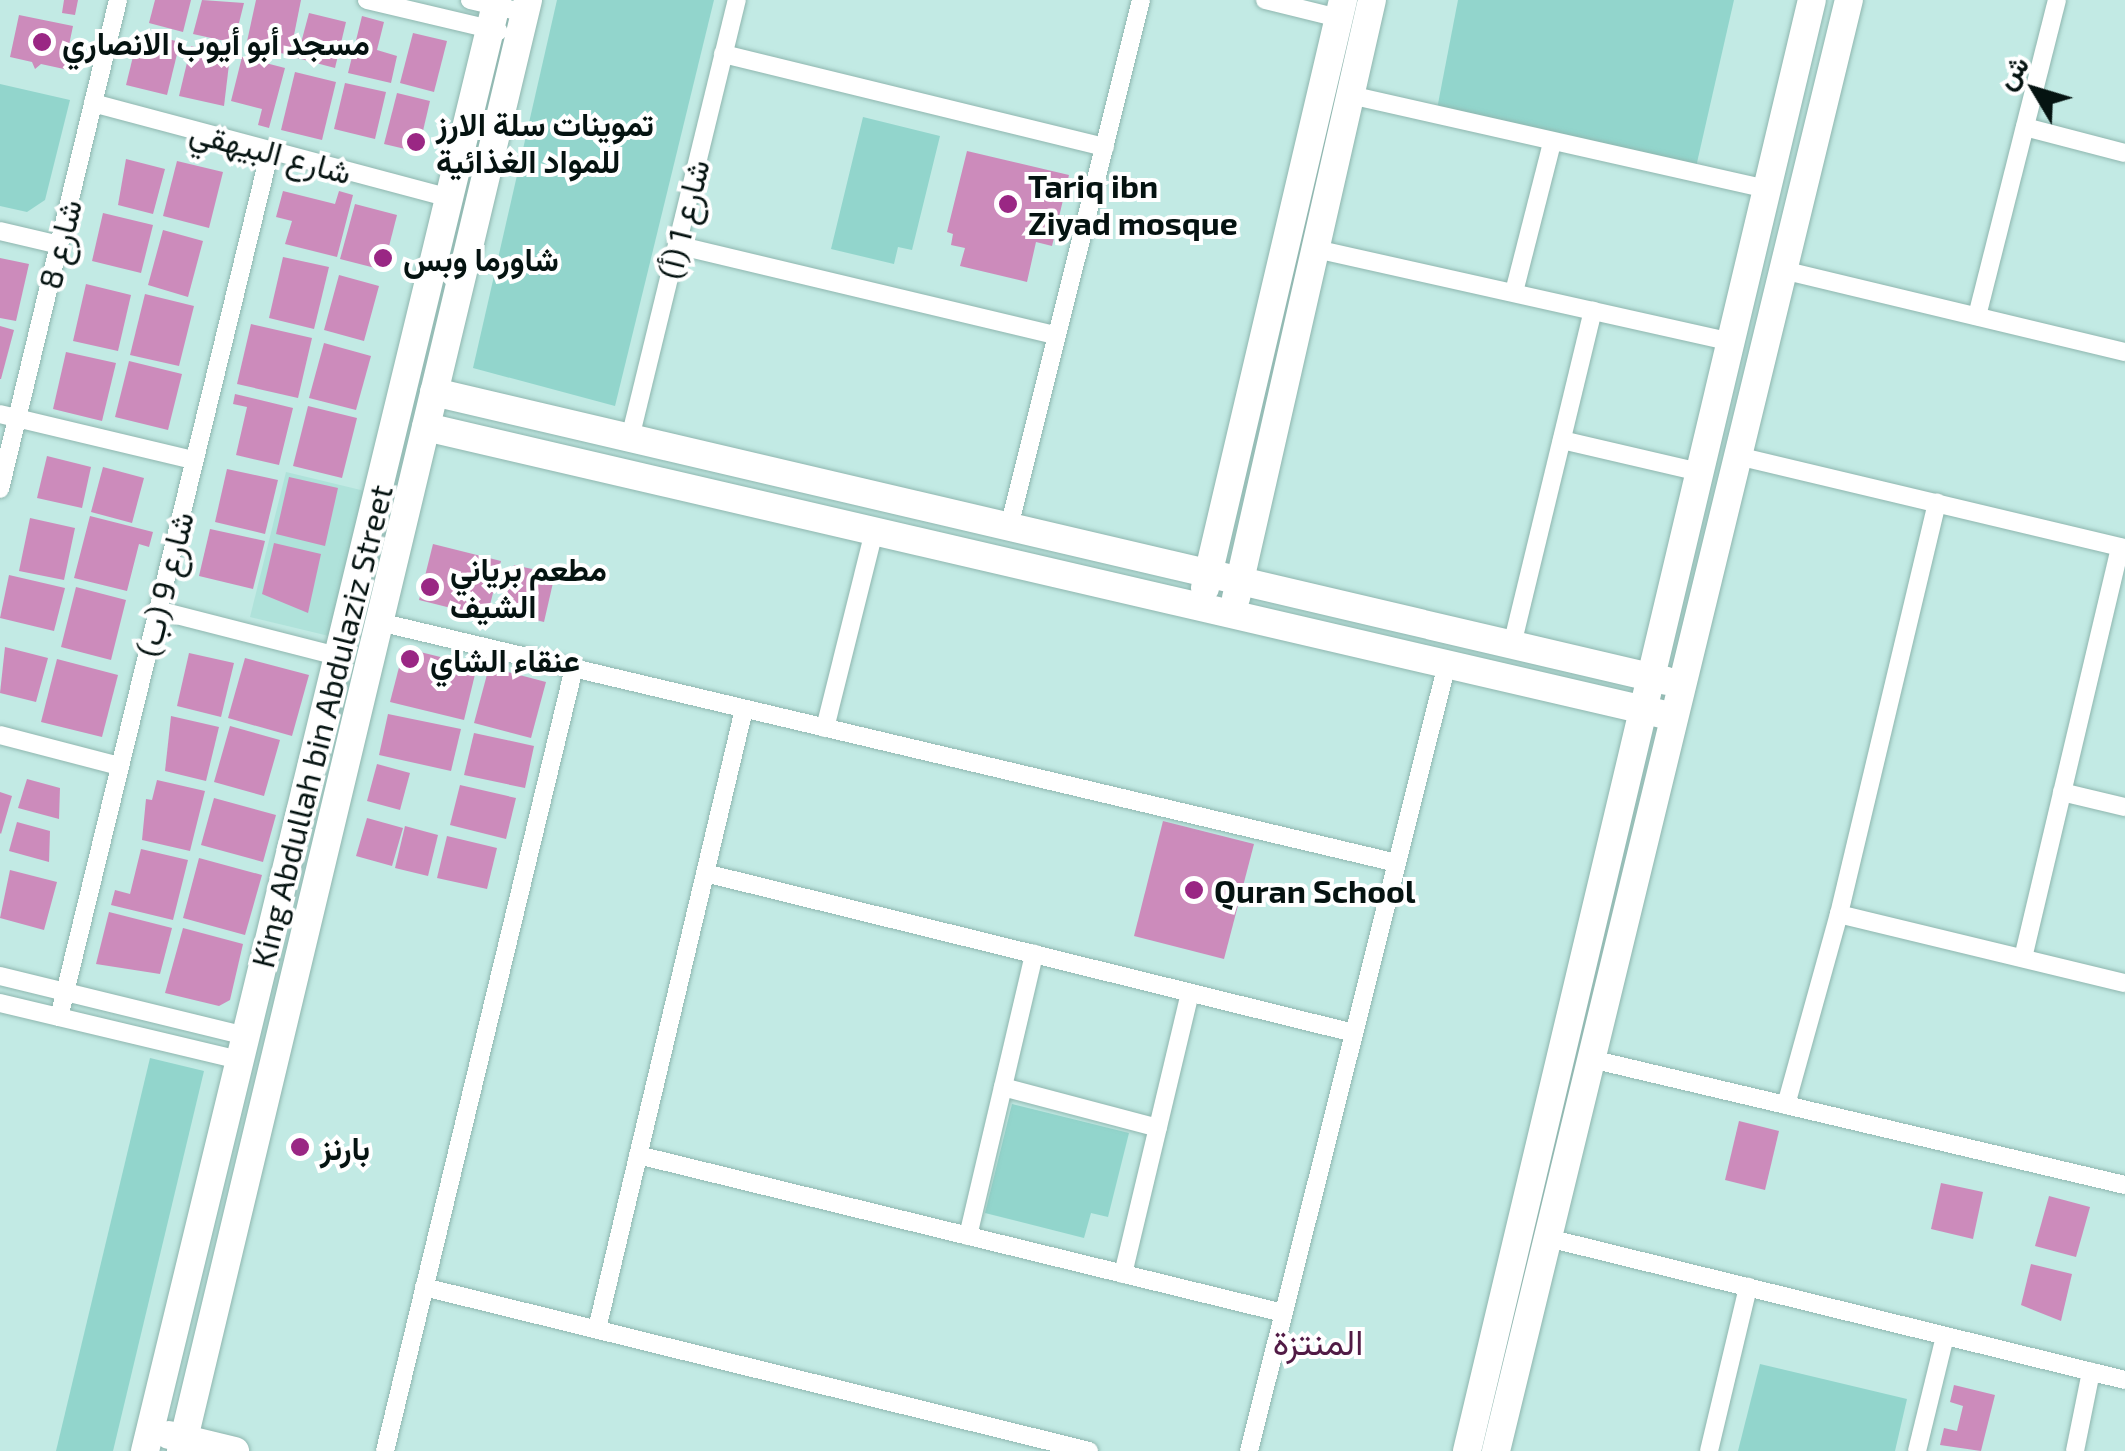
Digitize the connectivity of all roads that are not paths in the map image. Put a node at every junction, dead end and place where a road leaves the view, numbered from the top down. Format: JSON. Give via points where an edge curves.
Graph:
{"nodes":[{"id":1,"x":118,"y":0,"type":"edge"},
{"id":2,"x":367,"y":0,"type":"edge"},
{"id":3,"x":737,"y":0,"type":"edge"},
{"id":4,"x":1141,"y":0,"type":"edge"},
{"id":5,"x":1265,"y":0,"type":"edge"},
{"id":6,"x":1372,"y":0,"type":"edge"},
{"id":7,"x":1812,"y":0,"type":"edge"},
{"id":8,"x":1849,"y":0,"type":"edge"},
{"id":9,"x":2057,"y":0,"type":"edge"},
{"id":10,"x":488,"y":9,"type":"edge"},
{"id":11,"x":1341,"y":9,"type":"edge"},
{"id":12,"x":524,"y":16,"type":"edge"},
{"id":13,"x":724,"y":54,"type":"junction"},
{"id":14,"x":1350,"y":95,"type":"junction"},
{"id":15,"x":93,"y":103,"type":"junction"},
{"id":16,"x":2025,"y":127,"type":"junction"},
{"id":17,"x":1552,"y":143,"type":"junction"},
{"id":18,"x":1105,"y":146,"type":"junction"},
{"id":19,"x":270,"y":151,"type":"junction"},
{"id":20,"x":2125,"y":153,"type":"edge"},
{"id":21,"x":1764,"y":188,"type":"junction"},
{"id":22,"x":449,"y":198,"type":"junction"},
{"id":23,"x":0,"y":231,"type":"edge"},
{"id":24,"x":58,"y":245,"type":"junction"},
{"id":25,"x":677,"y":245,"type":"junction"},
{"id":26,"x":1320,"y":250,"type":"junction"},
{"id":27,"x":1783,"y":270,"type":"junction"},
{"id":28,"x":1514,"y":292,"type":"junction"},
{"id":29,"x":1593,"y":312,"type":"junction"},
{"id":30,"x":1976,"y":316,"type":"junction"},
{"id":31,"x":1056,"y":335,"type":"junction"},
{"id":32,"x":1730,"y":342,"type":"junction"},
{"id":33,"x":2125,"y":352,"type":"edge"},
{"id":34,"x":434,"y":392,"type":"junction"},
{"id":35,"x":9,"y":416,"type":"edge"},
{"id":36,"x":426,"y":427,"type":"junction"},
{"id":37,"x":630,"y":438,"type":"junction"},
{"id":38,"x":1562,"y":440,"type":"junction"},
{"id":39,"x":1738,"y":456,"type":"junction"},
{"id":40,"x":193,"y":460,"type":"junction"},
{"id":41,"x":1700,"y":472,"type":"junction"},
{"id":42,"x":0,"y":489,"type":"edge"},
{"id":43,"x":1937,"y":502,"type":"junction"},
{"id":44,"x":1009,"y":526,"type":"junction"},
{"id":45,"x":874,"y":531,"type":"junction"},
{"id":46,"x":2122,"y":548,"type":"edge"},
{"id":47,"x":1209,"y":573,"type":"junction"},
{"id":48,"x":1240,"y":581,"type":"junction"},
{"id":49,"x":1201,"y":607,"type":"junction"},
{"id":50,"x":158,"y":610,"type":"junction"},
{"id":51,"x":1232,"y":614,"type":"junction"},
{"id":52,"x":379,"y":622,"type":"junction"},
{"id":53,"x":1512,"y":645,"type":"junction"},
{"id":54,"x":338,"y":656,"type":"junction"},
{"id":55,"x":1447,"y":664,"type":"junction"},
{"id":56,"x":574,"y":668,"type":"junction"},
{"id":57,"x":1650,"y":677,"type":"junction"},
{"id":58,"x":1683,"y":684,"type":"junction"},
{"id":59,"x":744,"y":708,"type":"junction"},
{"id":60,"x":1643,"y":709,"type":"junction"},
{"id":61,"x":1675,"y":717,"type":"junction"},
{"id":62,"x":825,"y":728,"type":"junction"},
{"id":63,"x":0,"y":735,"type":"edge"},
{"id":64,"x":119,"y":766,"type":"junction"},
{"id":65,"x":2062,"y":792,"type":"junction"},
{"id":66,"x":2125,"y":807,"type":"edge"},
{"id":67,"x":1397,"y":863,"type":"junction"},
{"id":68,"x":705,"y":873,"type":"junction"},
{"id":69,"x":1840,"y":914,"type":"junction"},
{"id":70,"x":1034,"y":954,"type":"junction"},
{"id":71,"x":2023,"y":958,"type":"junction"},
{"id":72,"x":0,"y":976,"type":"edge"},
{"id":73,"x":2125,"y":983,"type":"edge"},
{"id":74,"x":64,"y":992,"type":"junction"},
{"id":75,"x":1190,"y":992,"type":"junction"},
{"id":76,"x":0,"y":1003,"type":"edge"},
{"id":77,"x":59,"y":1017,"type":"junction"},
{"id":78,"x":1354,"y":1033,"type":"junction"},
{"id":79,"x":243,"y":1048,"type":"junction"},
{"id":80,"x":1592,"y":1059,"type":"junction"},
{"id":81,"x":1003,"y":1087,"type":"junction"},
{"id":82,"x":1786,"y":1105,"type":"junction"},
{"id":83,"x":1158,"y":1128,"type":"junction"},
{"id":84,"x":638,"y":1155,"type":"junction"},
{"id":85,"x":2125,"y":1185,"type":"edge"},
{"id":86,"x":968,"y":1236,"type":"junction"},
{"id":87,"x":1548,"y":1238,"type":"junction"},
{"id":88,"x":1122,"y":1274,"type":"junction"},
{"id":89,"x":424,"y":1287,"type":"junction"},
{"id":90,"x":1748,"y":1288,"type":"junction"},
{"id":91,"x":1283,"y":1313,"type":"junction"},
{"id":92,"x":597,"y":1328,"type":"junction"},
{"id":93,"x":1945,"y":1336,"type":"junction"},
{"id":94,"x":2091,"y":1372,"type":"junction"},
{"id":95,"x":2125,"y":1380,"type":"edge"},
{"id":96,"x":148,"y":1441,"type":"edge"},
{"id":97,"x":182,"y":1445,"type":"edge"},
{"id":98,"x":235,"y":1451,"type":"edge"},
{"id":99,"x":384,"y":1451,"type":"edge"},
{"id":100,"x":1089,"y":1451,"type":"edge"},
{"id":101,"x":1248,"y":1451,"type":"edge"},
{"id":102,"x":1466,"y":1451,"type":"edge"},
{"id":103,"x":1496,"y":1451,"type":"edge"},
{"id":104,"x":1709,"y":1451,"type":"edge"},
{"id":105,"x":1917,"y":1451,"type":"edge"},
{"id":106,"x":2075,"y":1451,"type":"edge"}],
"edges":[{"from":1,"to":15,"type":"street","name":"شارع 8"},
{"from":2,"to":10,"type":"street"},
{"from":3,"to":13,"type":"street","name":"شارع 1 (أ)"},
{"from":4,"to":18,"type":"street"},
{"from":5,"to":11,"type":"street"},
{"from":6,"to":14,"type":"main road"},
{"from":7,"to":21,"type":"main road"},
{"from":8,"to":27,"type":"main road"},
{"from":9,"to":16,"type":"street"},
{"from":10,"to":12,"type":"street"},
{"from":10,"to":22,"type":"main road","name":"King Abdullah bin Abdulaziz Street"},
{"from":11,"to":47,"type":"main road"},
{"from":12,"to":34,"type":"main road","name":"King Abdullah bin Abdulaziz Street"},
{"from":13,"to":18,"type":"street"},
{"from":13,"to":25,"type":"street","name":"شارع 1 (أ)"},
{"from":14,"to":17,"type":"street"},
{"from":14,"to":26,"type":"main road"},
{"from":15,"to":19,"type":"street","name":"شارع البيهقي"},
{"from":15,"to":24,"type":"street","name":"شارع 8"},
{"from":16,"to":20,"type":"street"},
{"from":16,"to":30,"type":"street"},
{"from":17,"to":21,"type":"street"},
{"from":17,"to":28,"type":"street"},
{"from":18,"to":31,"type":"street"},
{"from":19,"to":22,"type":"street","name":"شارع البيهقي"},
{"from":19,"to":40,"type":"street","name":"شارع 9 (ب)"},
{"from":21,"to":32,"type":"main road"},
{"from":22,"to":54,"type":"main road","name":"King Abdullah bin Abdulaziz Street"},
{"from":23,"to":24,"type":"street"},
{"from":24,"to":35,"type":"street","name":"شارع 8"},
{"from":25,"to":31,"type":"street"},
{"from":25,"to":37,"type":"street","name":"شارع 1 (أ)"},
{"from":26,"to":28,"type":"street"},
{"from":26,"to":48,"type":"main road"},
{"from":27,"to":30,"type":"street"},
{"from":27,"to":39,"type":"main road"},
{"from":28,"to":29,"type":"street"},
{"from":29,"to":32,"type":"street"},
{"from":29,"to":38,"type":"street"},
{"from":30,"to":33,"type":"street"},
{"from":31,"to":44,"type":"street"},
{"from":32,"to":41,"type":"main road"},
{"from":34,"to":36,"type":"main road","name":"King Abdullah bin Abdulaziz Street"},
{"from":34,"to":37,"type":"main road"},
{"from":35,"to":40,"type":"street"},
{"from":35,"to":42,"type":"street","name":"شارع 8"},
{"from":36,"to":45,"type":"main road"},
{"from":36,"to":52,"type":"main road","name":"King Abdullah bin Abdulaziz Street"},
{"from":37,"to":44,"type":"main road"},
{"from":38,"to":41,"type":"street"},
{"from":38,"to":53,"type":"street"},
{"from":39,"to":43,"type":"street"},
{"from":39,"to":58,"type":"main road"},
{"from":40,"to":50,"type":"street","name":"شارع 9 (ب)"},
{"from":41,"to":57,"type":"main road"},
{"from":43,"to":46,"type":"street"},
{"from":43,"to":69,"type":"street"},
{"from":44,"to":47,"type":"main road"},
{"from":45,"to":49,"type":"main road"},
{"from":45,"to":62,"type":"street"},
{"from":46,"to":65,"type":"street"},
{"from":47,"to":48,"type":"main road"},
{"from":47,"to":49,"type":"main road"},
{"from":48,"to":51,"type":"main road"},
{"from":48,"to":53,"type":"main road"},
{"from":49,"to":51,"type":"main road"},
{"from":50,"to":54,"type":"street"},
{"from":50,"to":64,"type":"street","name":"شارع 9 (ب)"},
{"from":51,"to":55,"type":"main road"},
{"from":52,"to":56,"type":"street"},
{"from":52,"to":97,"type":"main road","name":"King Abdullah bin Abdulaziz Street"},
{"from":53,"to":57,"type":"main road"},
{"from":54,"to":79,"type":"main road","name":"King Abdullah bin Abdulaziz Street"},
{"from":55,"to":60,"type":"main road"},
{"from":55,"to":67,"type":"street"},
{"from":56,"to":59,"type":"street"},
{"from":56,"to":89,"type":"street"},
{"from":57,"to":58,"type":"main road"},
{"from":57,"to":60,"type":"main road"},
{"from":58,"to":61,"type":"main road"},
{"from":59,"to":62,"type":"street"},
{"from":59,"to":68,"type":"street"},
{"from":60,"to":61,"type":"main road"},
{"from":60,"to":102,"type":"main road"},
{"from":61,"to":80,"type":"main road"},
{"from":62,"to":67,"type":"street"},
{"from":63,"to":64,"type":"street"},
{"from":64,"to":74,"type":"street","name":"شارع 9 (ب)"},
{"from":65,"to":66,"type":"street"},
{"from":65,"to":71,"type":"street"},
{"from":67,"to":78,"type":"street"},
{"from":68,"to":70,"type":"street"},
{"from":68,"to":84,"type":"street"},
{"from":69,"to":71,"type":"street"},
{"from":69,"to":82,"type":"street"},
{"from":70,"to":75,"type":"street"},
{"from":70,"to":81,"type":"street"},
{"from":71,"to":73,"type":"street"},
{"from":72,"to":74,"type":"street"},
{"from":74,"to":77,"type":"street","name":"شارع 9 (ب)"},
{"from":74,"to":79,"type":"street"},
{"from":75,"to":78,"type":"street"},
{"from":75,"to":83,"type":"street"},
{"from":76,"to":77,"type":"street"},
{"from":77,"to":79,"type":"street"},
{"from":78,"to":91,"type":"street"},
{"from":79,"to":96,"type":"main road","name":"King Abdullah bin Abdulaziz Street"},
{"from":80,"to":82,"type":"street"},
{"from":80,"to":87,"type":"main road"},
{"from":81,"to":83,"type":"street"},
{"from":81,"to":86,"type":"street"},
{"from":82,"to":85,"type":"street"},
{"from":83,"to":88,"type":"street"},
{"from":84,"to":86,"type":"street"},
{"from":84,"to":92,"type":"street"},
{"from":86,"to":88,"type":"street"},
{"from":87,"to":90,"type":"street"},
{"from":87,"to":103,"type":"main road"},
{"from":88,"to":91,"type":"street"},
{"from":89,"to":92,"type":"street"},
{"from":89,"to":99,"type":"street"},
{"from":90,"to":93,"type":"street"},
{"from":90,"to":104,"type":"street"},
{"from":91,"to":101,"type":"street"},
{"from":92,"to":100,"type":"street"},
{"from":93,"to":94,"type":"street"},
{"from":93,"to":105,"type":"street"},
{"from":94,"to":95,"type":"street"},
{"from":94,"to":106,"type":"street"},
{"from":96,"to":97,"type":"main road"},
{"from":97,"to":98,"type":"main road"}]}
